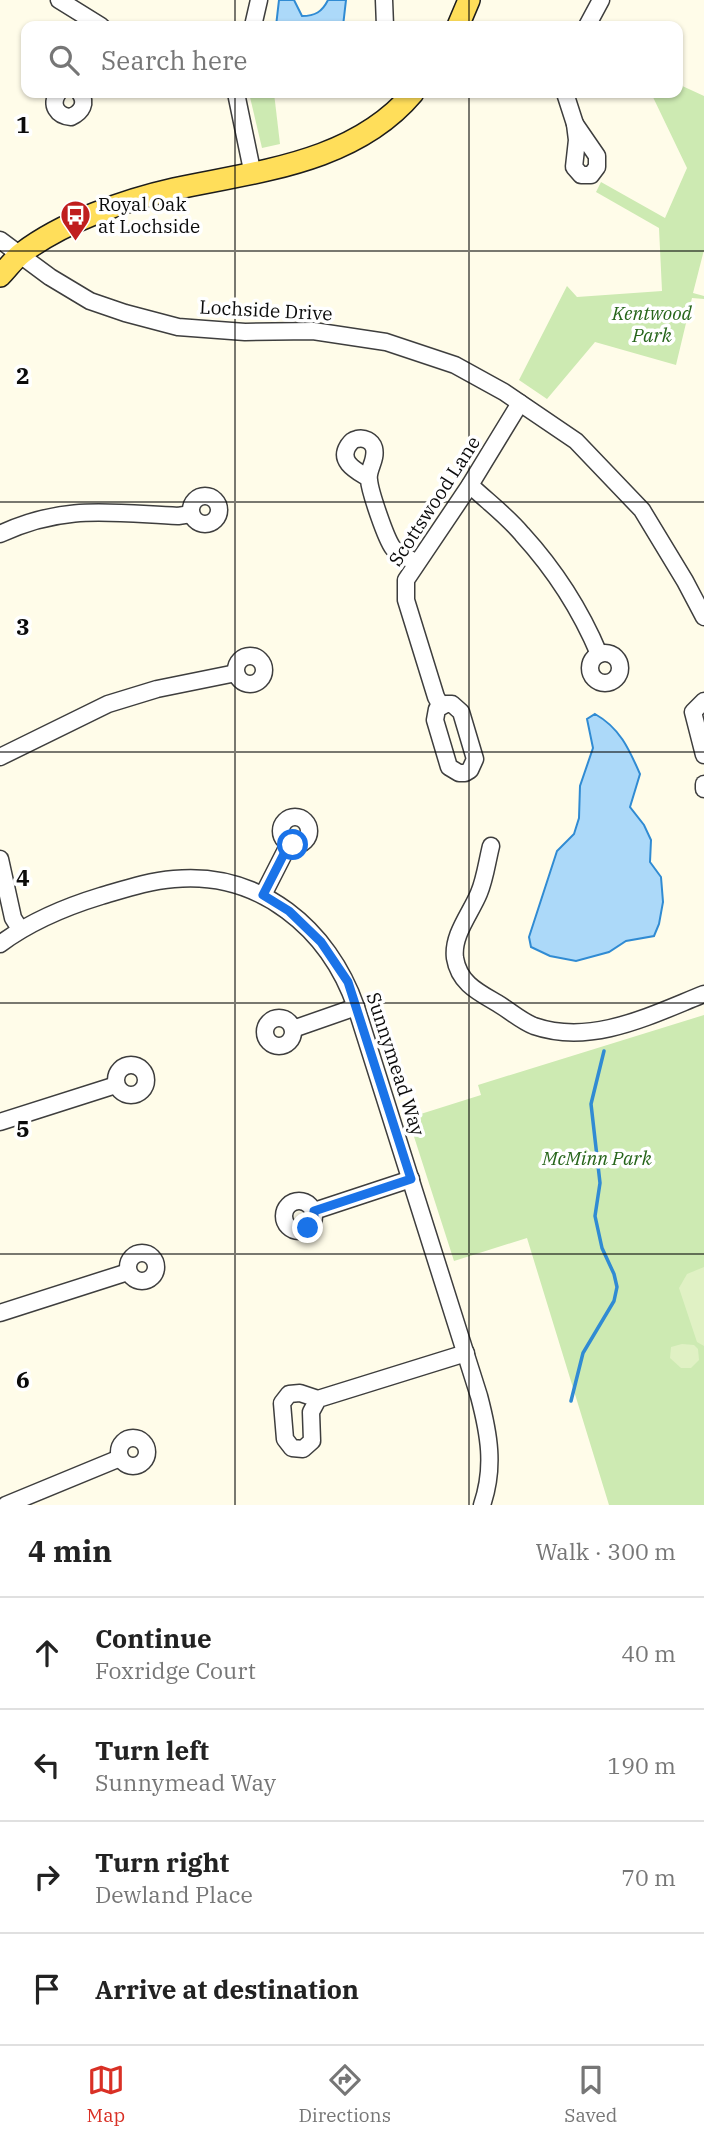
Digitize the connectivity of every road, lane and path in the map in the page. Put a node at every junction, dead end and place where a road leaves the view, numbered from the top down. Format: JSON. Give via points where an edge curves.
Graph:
{"nodes":[{"id":1,"x":59,"y":0,"type":"edge"},
{"id":2,"x":259,"y":0,"type":"edge"},
{"id":3,"x":384,"y":0,"type":"edge"},
{"id":4,"x":469,"y":0,"type":"edge"},
{"id":5,"x":601,"y":0,"type":"edge"},
{"id":6,"x":93,"y":21,"type":"edge"},
{"id":7,"x":254,"y":21,"type":"edge"},
{"id":8,"x":385,"y":21,"type":"edge"},
{"id":9,"x":460,"y":21,"type":"edge"},
{"id":10,"x":590,"y":21,"type":"edge"},
{"id":11,"x":56,"y":98,"type":"edge"},
{"id":12,"x":82,"y":98,"type":"edge"},
{"id":13,"x":237,"y":98,"type":"edge"},
{"id":14,"x":408,"y":98,"type":"edge"},
{"id":15,"x":567,"y":98,"type":"edge"},
{"id":16,"x":575,"y":124,"type":"dead end"},
{"id":17,"x":253,"y":174,"type":"junction"},
{"id":18,"x":0,"y":240,"type":"edge"},
{"id":19,"x":20,"y":254,"type":"junction"},
{"id":20,"x":0,"y":276,"type":"edge"},
{"id":21,"x":520,"y":403,"type":"junction"},
{"id":22,"x":368,"y":478,"type":"dead end"},
{"id":23,"x":470,"y":485,"type":"junction"},
{"id":24,"x":191,"y":514,"type":"dead end"},
{"id":25,"x":0,"y":534,"type":"edge"},
{"id":26,"x":416,"y":563,"type":"junction"},
{"id":27,"x":704,"y":617,"type":"edge"},
{"id":28,"x":599,"y":654,"type":"dead end"},
{"id":29,"x":236,"y":673,"type":"dead end"},
{"id":30,"x":704,"y":701,"type":"edge"},
{"id":31,"x":441,"y":706,"type":"dead end"},
{"id":32,"x":704,"y":755,"type":"edge"},
{"id":33,"x":0,"y":757,"type":"edge"},
{"id":34,"x":289,"y":844,"type":"dead end"},
{"id":35,"x":491,"y":846,"type":"dead end"},
{"id":36,"x":0,"y":859,"type":"edge"},
{"id":37,"x":263,"y":895,"type":"junction"},
{"id":38,"x":20,"y":929,"type":"junction"},
{"id":39,"x":0,"y":944,"type":"edge"},
{"id":40,"x":704,"y":994,"type":"edge"},
{"id":41,"x":356,"y":1007,"type":"junction"},
{"id":42,"x":293,"y":1028,"type":"dead end"},
{"id":43,"x":117,"y":1085,"type":"dead end"},
{"id":44,"x":0,"y":1122,"type":"edge"},
{"id":45,"x":411,"y":1179,"type":"junction"},
{"id":46,"x":314,"y":1211,"type":"dead end"},
{"id":47,"x":128,"y":1272,"type":"dead end"},
{"id":48,"x":0,"y":1313,"type":"edge"},
{"id":49,"x":466,"y":1353,"type":"junction"},
{"id":50,"x":318,"y":1399,"type":"dead end"},
{"id":51,"x":120,"y":1458,"type":"dead end"},
{"id":52,"x":6,"y":1505,"type":"edge"},
{"id":53,"x":482,"y":1505,"type":"edge"}],
"edges":[{"from":1,"to":6,"type":"street"},
{"from":2,"to":7,"type":"street"},
{"from":3,"to":8,"type":"street"},
{"from":4,"to":9,"type":"main road"},
{"from":5,"to":10,"type":"street"},
{"from":11,"to":12,"type":"street","via":[[55,108],[71,117],[82,110]]},
{"from":13,"to":17,"type":"street"},
{"from":14,"to":17,"type":"main road","via":[[349,142],[314,158]]},
{"from":15,"to":16,"type":"street"},
{"from":17,"to":19,"type":"main road","via":[[172,190],[97,213]]},
{"from":18,"to":19,"type":"street","name":"Lochside Drive"},
{"from":19,"to":20,"type":"main road"},
{"from":19,"to":21,"type":"street","name":"Lochside Drive","via":[[90,300],[125,313],[178,327],[313,331],[386,342],[455,365]]},
{"from":21,"to":23,"type":"street","name":"Scottswood Lane"},
{"from":21,"to":27,"type":"street","name":"Lochside Drive","via":[[576,442],[642,510]]},
{"from":22,"to":26,"type":"street","via":[[393,547]]},
{"from":23,"to":26,"type":"street","name":"Scottswood Lane"},
{"from":23,"to":28,"type":"street","via":[[542,557]]},
{"from":24,"to":25,"type":"street","via":[[66,513],[23,523]]},
{"from":26,"to":31,"type":"street","name":"Scottswood Lane","via":[[406,580],[406,600]]},
{"from":29,"to":33,"type":"street","via":[[108,704]]},
{"from":30,"to":32,"type":"street","via":[[693,712]]},
{"from":34,"to":37,"type":"street"},
{"from":35,"to":40,"type":"street","via":[[480,892],[458,936],[455,956],[460,973],[473,990],[532,1025],[569,1033],[606,1030]]},
{"from":36,"to":38,"type":"street","via":[[13,918]]},
{"from":37,"to":38,"type":"street","name":"Sunnymead Way","via":[[233,884],[176,878],[66,908]]},
{"from":37,"to":41,"type":"street","name":"Sunnymead Way","via":[[289,911],[321,942],[348,982]]},
{"from":38,"to":39,"type":"street","name":"Sunnymead Way"},
{"from":41,"to":42,"type":"street"},
{"from":41,"to":45,"type":"street","name":"Sunnymead Way"},
{"from":43,"to":44,"type":"street"},
{"from":45,"to":46,"type":"street"},
{"from":45,"to":49,"type":"street","name":"Sunnymead Way"},
{"from":47,"to":48,"type":"street"},
{"from":49,"to":50,"type":"street"},
{"from":49,"to":53,"type":"street","name":"Sunnymead Way","via":[[491,1455]]},
{"from":51,"to":52,"type":"street"}]}
